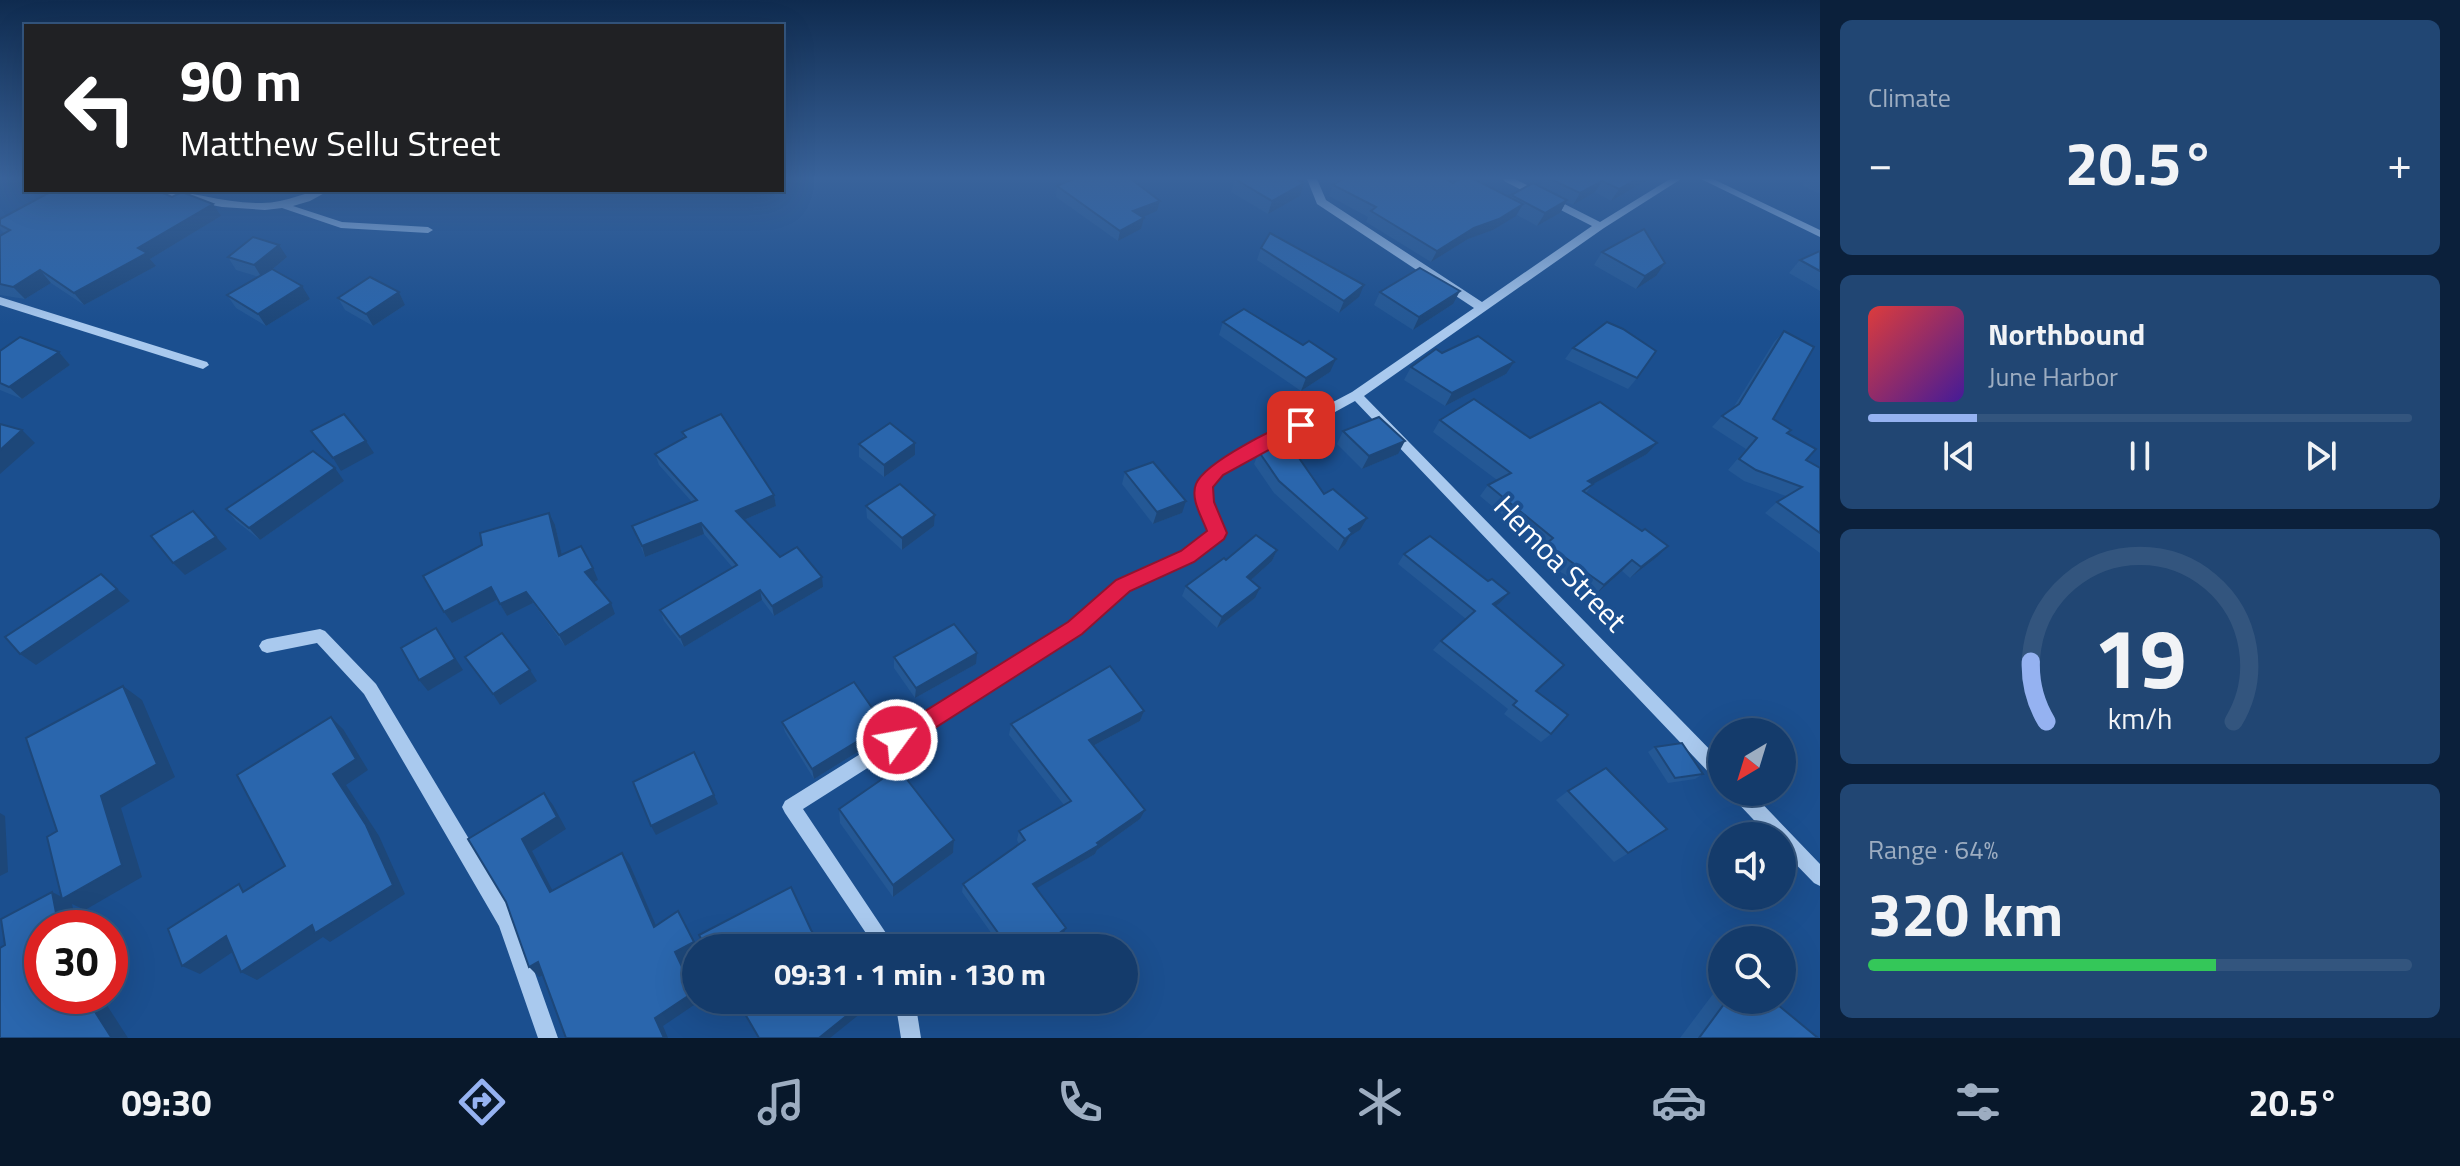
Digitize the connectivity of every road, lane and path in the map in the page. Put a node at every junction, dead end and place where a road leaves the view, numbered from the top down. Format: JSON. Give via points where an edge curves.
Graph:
{"nodes":[{"id":1,"x":383,"y":227,"type":"edge"},
{"id":2,"x":1360,"y":227,"type":"edge"},
{"id":3,"x":1598,"y":227,"type":"edge"},
{"id":4,"x":428,"y":230,"type":"dead end"},
{"id":5,"x":0,"y":301,"type":"edge"},
{"id":6,"x":1483,"y":308,"type":"junction"},
{"id":7,"x":203,"y":365,"type":"dead end"},
{"id":8,"x":1356,"y":395,"type":"junction"},
{"id":9,"x":267,"y":646,"type":"dead end"},
{"id":10,"x":1708,"y":760,"type":"edge"},
{"id":11,"x":1753,"y":806,"type":"edge"},
{"id":12,"x":1768,"y":822,"type":"edge"},
{"id":13,"x":1796,"y":851,"type":"edge"},
{"id":14,"x":1820,"y":877,"type":"edge"},
{"id":15,"x":877,"y":934,"type":"edge"},
{"id":16,"x":907,"y":1014,"type":"edge"},
{"id":17,"x":548,"y":1038,"type":"edge"},
{"id":18,"x":911,"y":1038,"type":"edge"}],
"edges":[{"from":1,"to":4,"type":"street"},
{"from":2,"to":6,"type":"street"},
{"from":3,"to":6,"type":"street"},
{"from":5,"to":7,"type":"street"},
{"from":6,"to":8,"type":"street"},
{"from":8,"to":10,"type":"street","name":"Hemoa Street"},
{"from":8,"to":15,"type":"street","via":[[1217,470],[1204,486],[1218,533],[1187,557],[1123,585],[1075,628],[791,807]]},
{"from":9,"to":17,"type":"street","via":[[320,636],[370,689],[507,921]]},
{"from":11,"to":12,"type":"street"},
{"from":13,"to":14,"type":"street"},
{"from":16,"to":18,"type":"street"}]}
